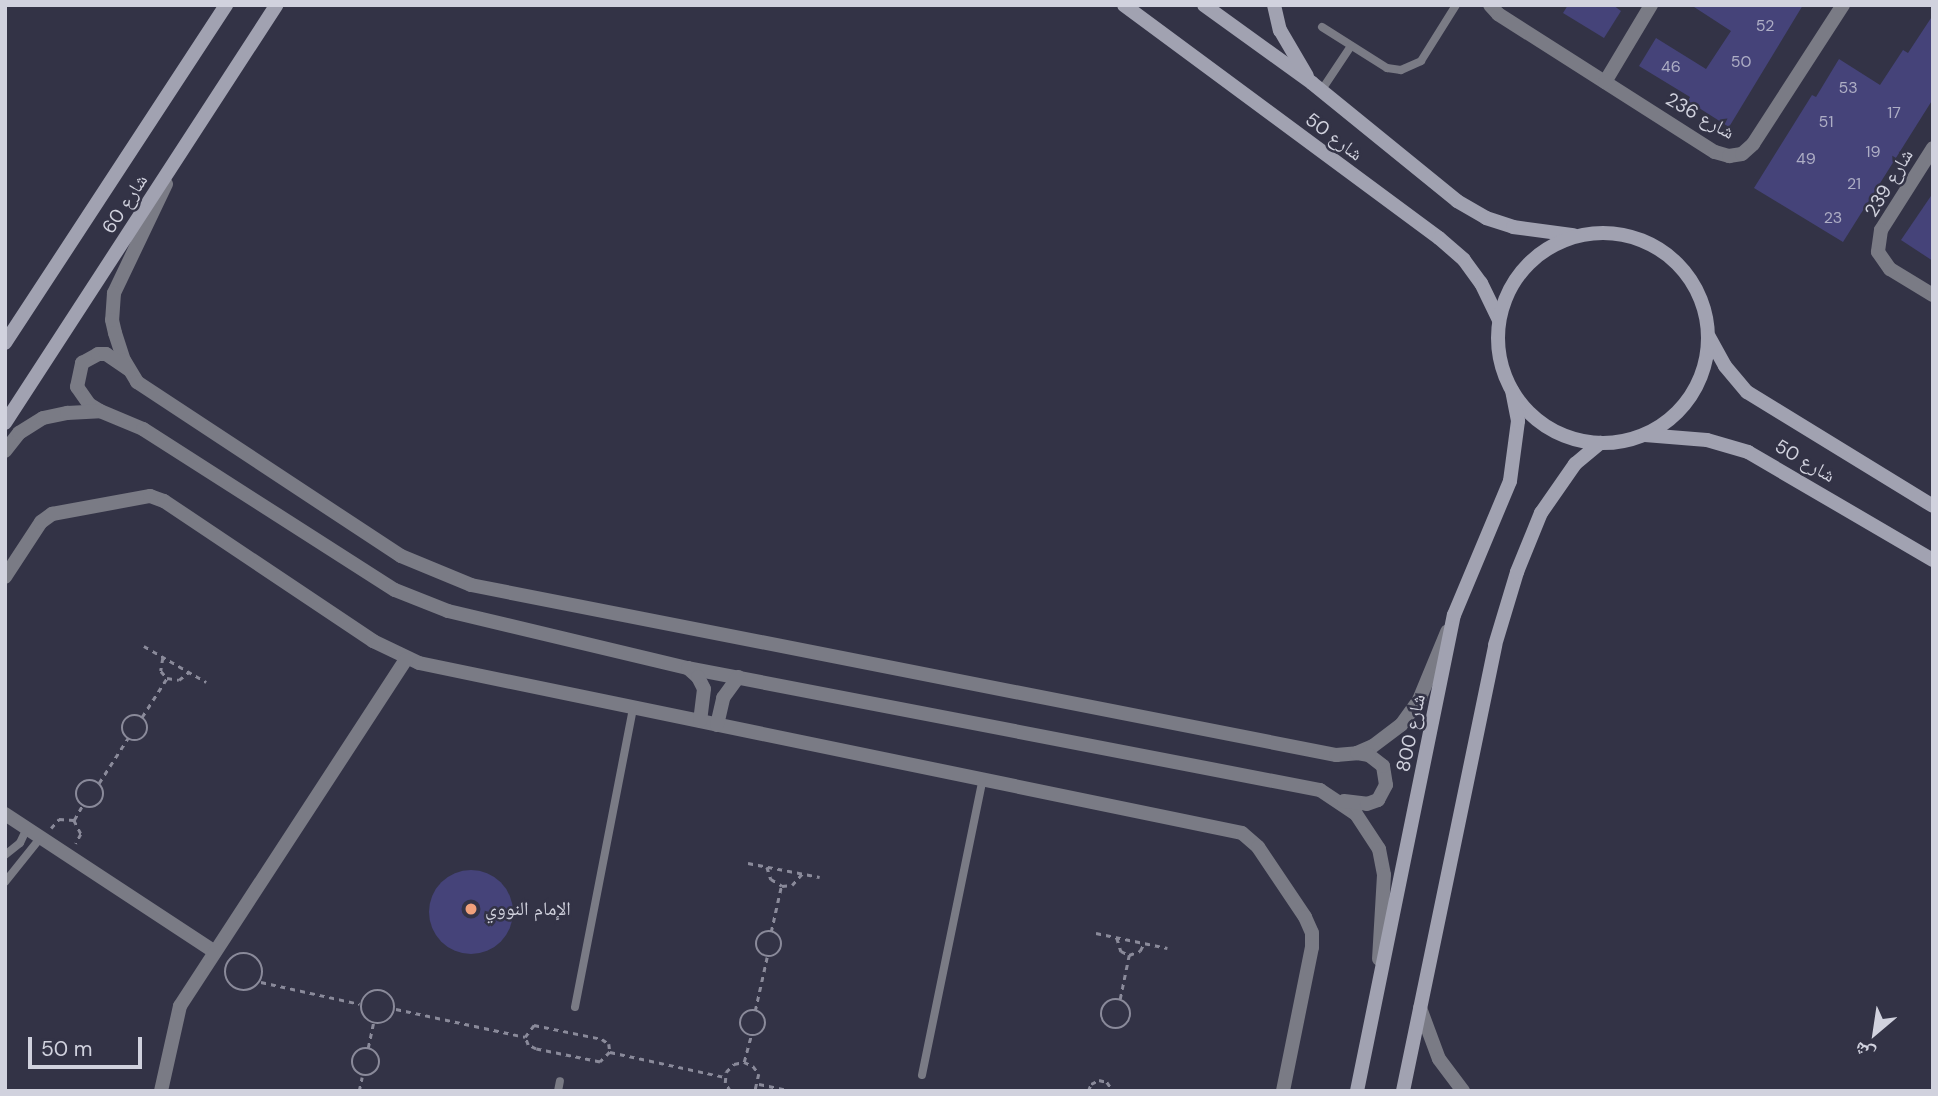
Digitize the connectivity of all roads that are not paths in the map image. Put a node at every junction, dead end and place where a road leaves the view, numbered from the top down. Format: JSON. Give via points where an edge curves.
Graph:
{"nodes":[{"id":1,"x":226,"y":5,"type":"edge"},
{"id":2,"x":276,"y":5,"type":"edge"},
{"id":3,"x":1124,"y":5,"type":"edge"},
{"id":4,"x":1204,"y":5,"type":"edge"},
{"id":5,"x":1274,"y":5,"type":"edge"},
{"id":6,"x":1456,"y":5,"type":"edge"},
{"id":7,"x":1490,"y":5,"type":"edge"},
{"id":8,"x":1651,"y":5,"type":"edge"},
{"id":9,"x":1843,"y":5,"type":"edge"},
{"id":10,"x":1322,"y":27,"type":"dead end"},
{"id":11,"x":1351,"y":46,"type":"junction"},
{"id":12,"x":1605,"y":82,"type":"junction"},
{"id":13,"x":1316,"y":87,"type":"junction"},
{"id":14,"x":1933,"y":148,"type":"edge"},
{"id":15,"x":183,"y":149,"type":"junction"},
{"id":16,"x":1577,"y":236,"type":"junction"},
{"id":17,"x":1933,"y":296,"type":"edge"},
{"id":18,"x":1499,"y":320,"type":"junction"},
{"id":19,"x":1708,"y":334,"type":"junction"},
{"id":20,"x":5,"y":343,"type":"edge"},
{"id":21,"x":130,"y":369,"type":"junction"},
{"id":22,"x":1512,"y":391,"type":"junction"},
{"id":23,"x":100,"y":411,"type":"junction"},
{"id":24,"x":5,"y":423,"type":"edge"},
{"id":25,"x":1644,"y":435,"type":"junction"},
{"id":26,"x":1600,"y":443,"type":"junction"},
{"id":27,"x":5,"y":450,"type":"edge"},
{"id":28,"x":1933,"y":506,"type":"edge"},
{"id":29,"x":1933,"y":560,"type":"edge"},
{"id":30,"x":5,"y":576,"type":"edge"},
{"id":31,"x":1454,"y":615,"type":"junction"},
{"id":32,"x":405,"y":659,"type":"junction"},
{"id":33,"x":688,"y":668,"type":"junction"},
{"id":34,"x":738,"y":677,"type":"junction"},
{"id":35,"x":633,"y":708,"type":"junction"},
{"id":36,"x":700,"y":721,"type":"junction"},
{"id":37,"x":718,"y":724,"type":"junction"},
{"id":38,"x":1357,"y":752,"type":"junction"},
{"id":39,"x":983,"y":779,"type":"junction"},
{"id":40,"x":1339,"y":800,"type":"junction"},
{"id":41,"x":5,"y":814,"type":"edge"},
{"id":42,"x":27,"y":828,"type":"junction"},
{"id":43,"x":42,"y":838,"type":"junction"},
{"id":44,"x":5,"y":855,"type":"edge"},
{"id":45,"x":5,"y":882,"type":"edge"},
{"id":46,"x":215,"y":952,"type":"junction"},
{"id":47,"x":1377,"y":988,"type":"junction"},
{"id":48,"x":575,"y":1007,"type":"dead end"},
{"id":49,"x":1420,"y":1008,"type":"junction"},
{"id":50,"x":922,"y":1076,"type":"dead end"},
{"id":51,"x":560,"y":1080,"type":"dead end"},
{"id":52,"x":161,"y":1091,"type":"edge"},
{"id":53,"x":558,"y":1091,"type":"edge"},
{"id":54,"x":1283,"y":1091,"type":"edge"},
{"id":55,"x":1357,"y":1091,"type":"edge"},
{"id":56,"x":1403,"y":1091,"type":"edge"},
{"id":57,"x":1463,"y":1091,"type":"edge"}],
"edges":[{"from":1,"to":20,"type":"main road","name":"شارع 60"},
{"from":2,"to":15,"type":"main road","name":"شارع 60"},
{"from":3,"to":18,"type":"main road","name":"شارع 50","via":[[1439,238],[1481,283]]},
{"from":4,"to":13,"type":"main road","name":"شارع 50"},
{"from":5,"to":13,"type":"main road","via":[[1287,45]]},
{"from":6,"to":11,"type":"lane","via":[[1421,61],[1408,69],[1387,68]]},
{"from":7,"to":12,"type":"street","name":"شارع 236"},
{"from":8,"to":12,"type":"street"},
{"from":9,"to":12,"type":"street","name":"شارع 236","via":[[1742,154],[1715,152]]},
{"from":10,"to":11,"type":"lane"},
{"from":11,"to":13,"type":"lane"},
{"from":13,"to":16,"type":"main road","name":"شارع 50","via":[[1476,212],[1513,227]]},
{"from":14,"to":17,"type":"street","name":"شارع 239","via":[[1881,230],[1878,252],[1890,269]]},
{"from":15,"to":21,"type":"street","via":[[114,293],[112,320]]},
{"from":15,"to":24,"type":"main road","name":"شارع 60"},
{"from":16,"to":18,"type":"main road","via":[[1546,250],[1526,266],[1510,287]]},
{"from":16,"to":19,"type":"main road","via":[[1624,235],[1666,254],[1696,289]]},
{"from":18,"to":22,"type":"main road","via":[[1502,368]]},
{"from":19,"to":25,"type":"main road","via":[[1703,370],[1692,394],[1674,415]]},
{"from":19,"to":28,"type":"main road","name":"شارع 50","via":[[1725,366],[1747,392]]},
{"from":21,"to":23,"type":"street","via":[[106,354],[82,363],[77,387]]},
{"from":21,"to":38,"type":"street","via":[[149,392],[401,556],[471,585],[1317,753]]},
{"from":22,"to":26,"type":"main road","via":[[1528,412],[1549,428],[1573,439]]},
{"from":22,"to":31,"type":"main road","name":"شارع 800","via":[[1518,421],[1510,481]]},
{"from":23,"to":27,"type":"street","via":[[43,418],[19,433]]},
{"from":23,"to":33,"type":"street","via":[[143,429],[419,601]]},
{"from":25,"to":26,"type":"main road"},
{"from":25,"to":29,"type":"main road","name":"شارع 50","via":[[1707,440],[1748,452]]},
{"from":26,"to":49,"type":"main road","via":[[1575,464],[1547,504],[1517,572],[1494,645]]},
{"from":30,"to":32,"type":"street","via":[[41,522],[52,514],[150,496]]},
{"from":31,"to":38,"type":"street","via":[[1412,713],[1386,737]]},
{"from":31,"to":47,"type":"main road","name":"شارع 800"},
{"from":32,"to":35,"type":"street"},
{"from":32,"to":46,"type":"street"},
{"from":33,"to":34,"type":"street"},
{"from":33,"to":36,"type":"street","via":[[704,689]]},
{"from":34,"to":37,"type":"street","via":[[723,698]]},
{"from":34,"to":40,"type":"street","via":[[1299,785]]},
{"from":35,"to":36,"type":"street"},
{"from":35,"to":48,"type":"lane"},
{"from":36,"to":37,"type":"street"},
{"from":37,"to":39,"type":"street"},
{"from":38,"to":40,"type":"street","via":[[1383,766],[1386,785],[1378,800],[1367,804]]},
{"from":39,"to":50,"type":"lane"},
{"from":39,"to":54,"type":"street","via":[[1234,830],[1254,841],[1312,933]]},
{"from":40,"to":47,"type":"street","via":[[1356,814],[1379,849],[1384,875]]},
{"from":41,"to":42,"type":"street"},
{"from":42,"to":43,"type":"street"},
{"from":42,"to":44,"type":"lane","via":[[20,843]]},
{"from":43,"to":45,"type":"lane"},
{"from":43,"to":46,"type":"street"},
{"from":46,"to":52,"type":"street","via":[[175,1018]]},
{"from":47,"to":55,"type":"main road","name":"شارع 800"},
{"from":49,"to":56,"type":"main road"},
{"from":49,"to":57,"type":"street","via":[[1439,1059]]},
{"from":51,"to":53,"type":"lane"}]}
